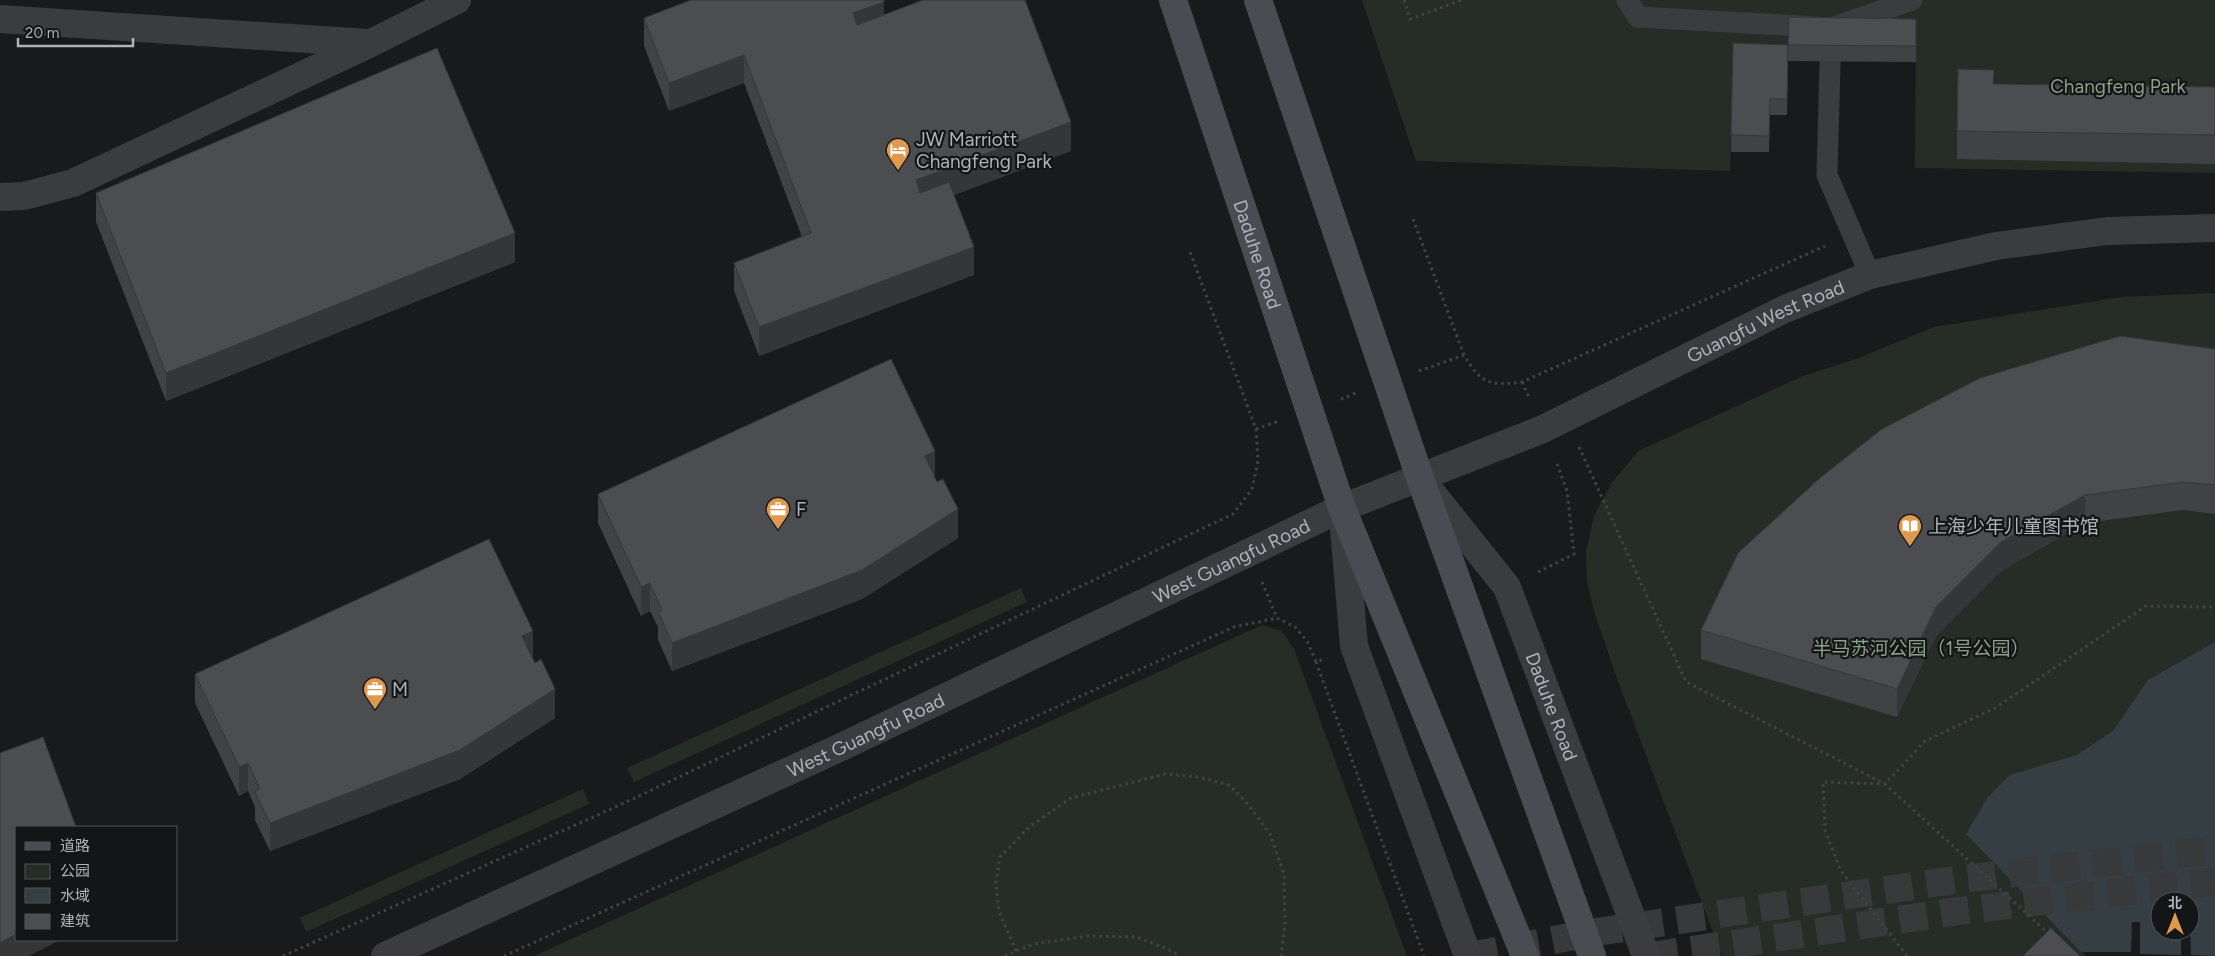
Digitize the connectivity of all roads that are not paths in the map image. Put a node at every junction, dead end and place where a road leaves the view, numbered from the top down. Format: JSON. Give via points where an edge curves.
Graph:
{"nodes":[{"id":1,"x":457,"y":0,"type":"edge"},
{"id":2,"x":1174,"y":0,"type":"edge"},
{"id":3,"x":1258,"y":0,"type":"edge"},
{"id":4,"x":1627,"y":0,"type":"edge"},
{"id":5,"x":1912,"y":0,"type":"edge"},
{"id":6,"x":0,"y":19,"type":"edge"},
{"id":7,"x":1831,"y":28,"type":"junction"},
{"id":8,"x":371,"y":43,"type":"junction"},
{"id":9,"x":0,"y":197,"type":"edge"},
{"id":10,"x":2215,"y":228,"type":"edge"},
{"id":11,"x":1870,"y":275,"type":"junction"},
{"id":12,"x":1420,"y":478,"type":"junction"},
{"id":13,"x":1342,"y":508,"type":"junction"},
{"id":14,"x":385,"y":956,"type":"edge"},
{"id":15,"x":1468,"y":956,"type":"edge"},
{"id":16,"x":1525,"y":956,"type":"edge"},
{"id":17,"x":1592,"y":956,"type":"edge"},
{"id":18,"x":1646,"y":956,"type":"edge"}],
"edges":[{"from":1,"to":8,"type":"street"},
{"from":2,"to":13,"type":"main road","name":"Daduhe Road"},
{"from":3,"to":12,"type":"main road","name":"Daduhe Road"},
{"from":4,"to":7,"type":"lane","via":[[1638,18]]},
{"from":5,"to":7,"type":"lane"},
{"from":6,"to":8,"type":"street"},
{"from":7,"to":11,"type":"lane","via":[[1828,174]]},
{"from":8,"to":9,"type":"street","via":[[72,184],[24,196]]},
{"from":10,"to":11,"type":"street","name":"Guangfu West Road","via":[[2107,231],[1996,246]]},
{"from":11,"to":12,"type":"street","name":"Guangfu West Road","via":[[1785,309],[1543,429]]},
{"from":12,"to":13,"type":"street","name":"Guangfu West Road"},
{"from":12,"to":17,"type":"main road","name":"Daduhe Road"},
{"from":12,"to":18,"type":"street","name":"Daduhe Road","via":[[1507,587]]},
{"from":13,"to":14,"type":"street","name":"West Guangfu Road","via":[[837,749]]},
{"from":13,"to":15,"type":"street","name":"Daduhe Road","via":[[1354,646]]},
{"from":13,"to":16,"type":"main road","name":"Daduhe Road"}]}
